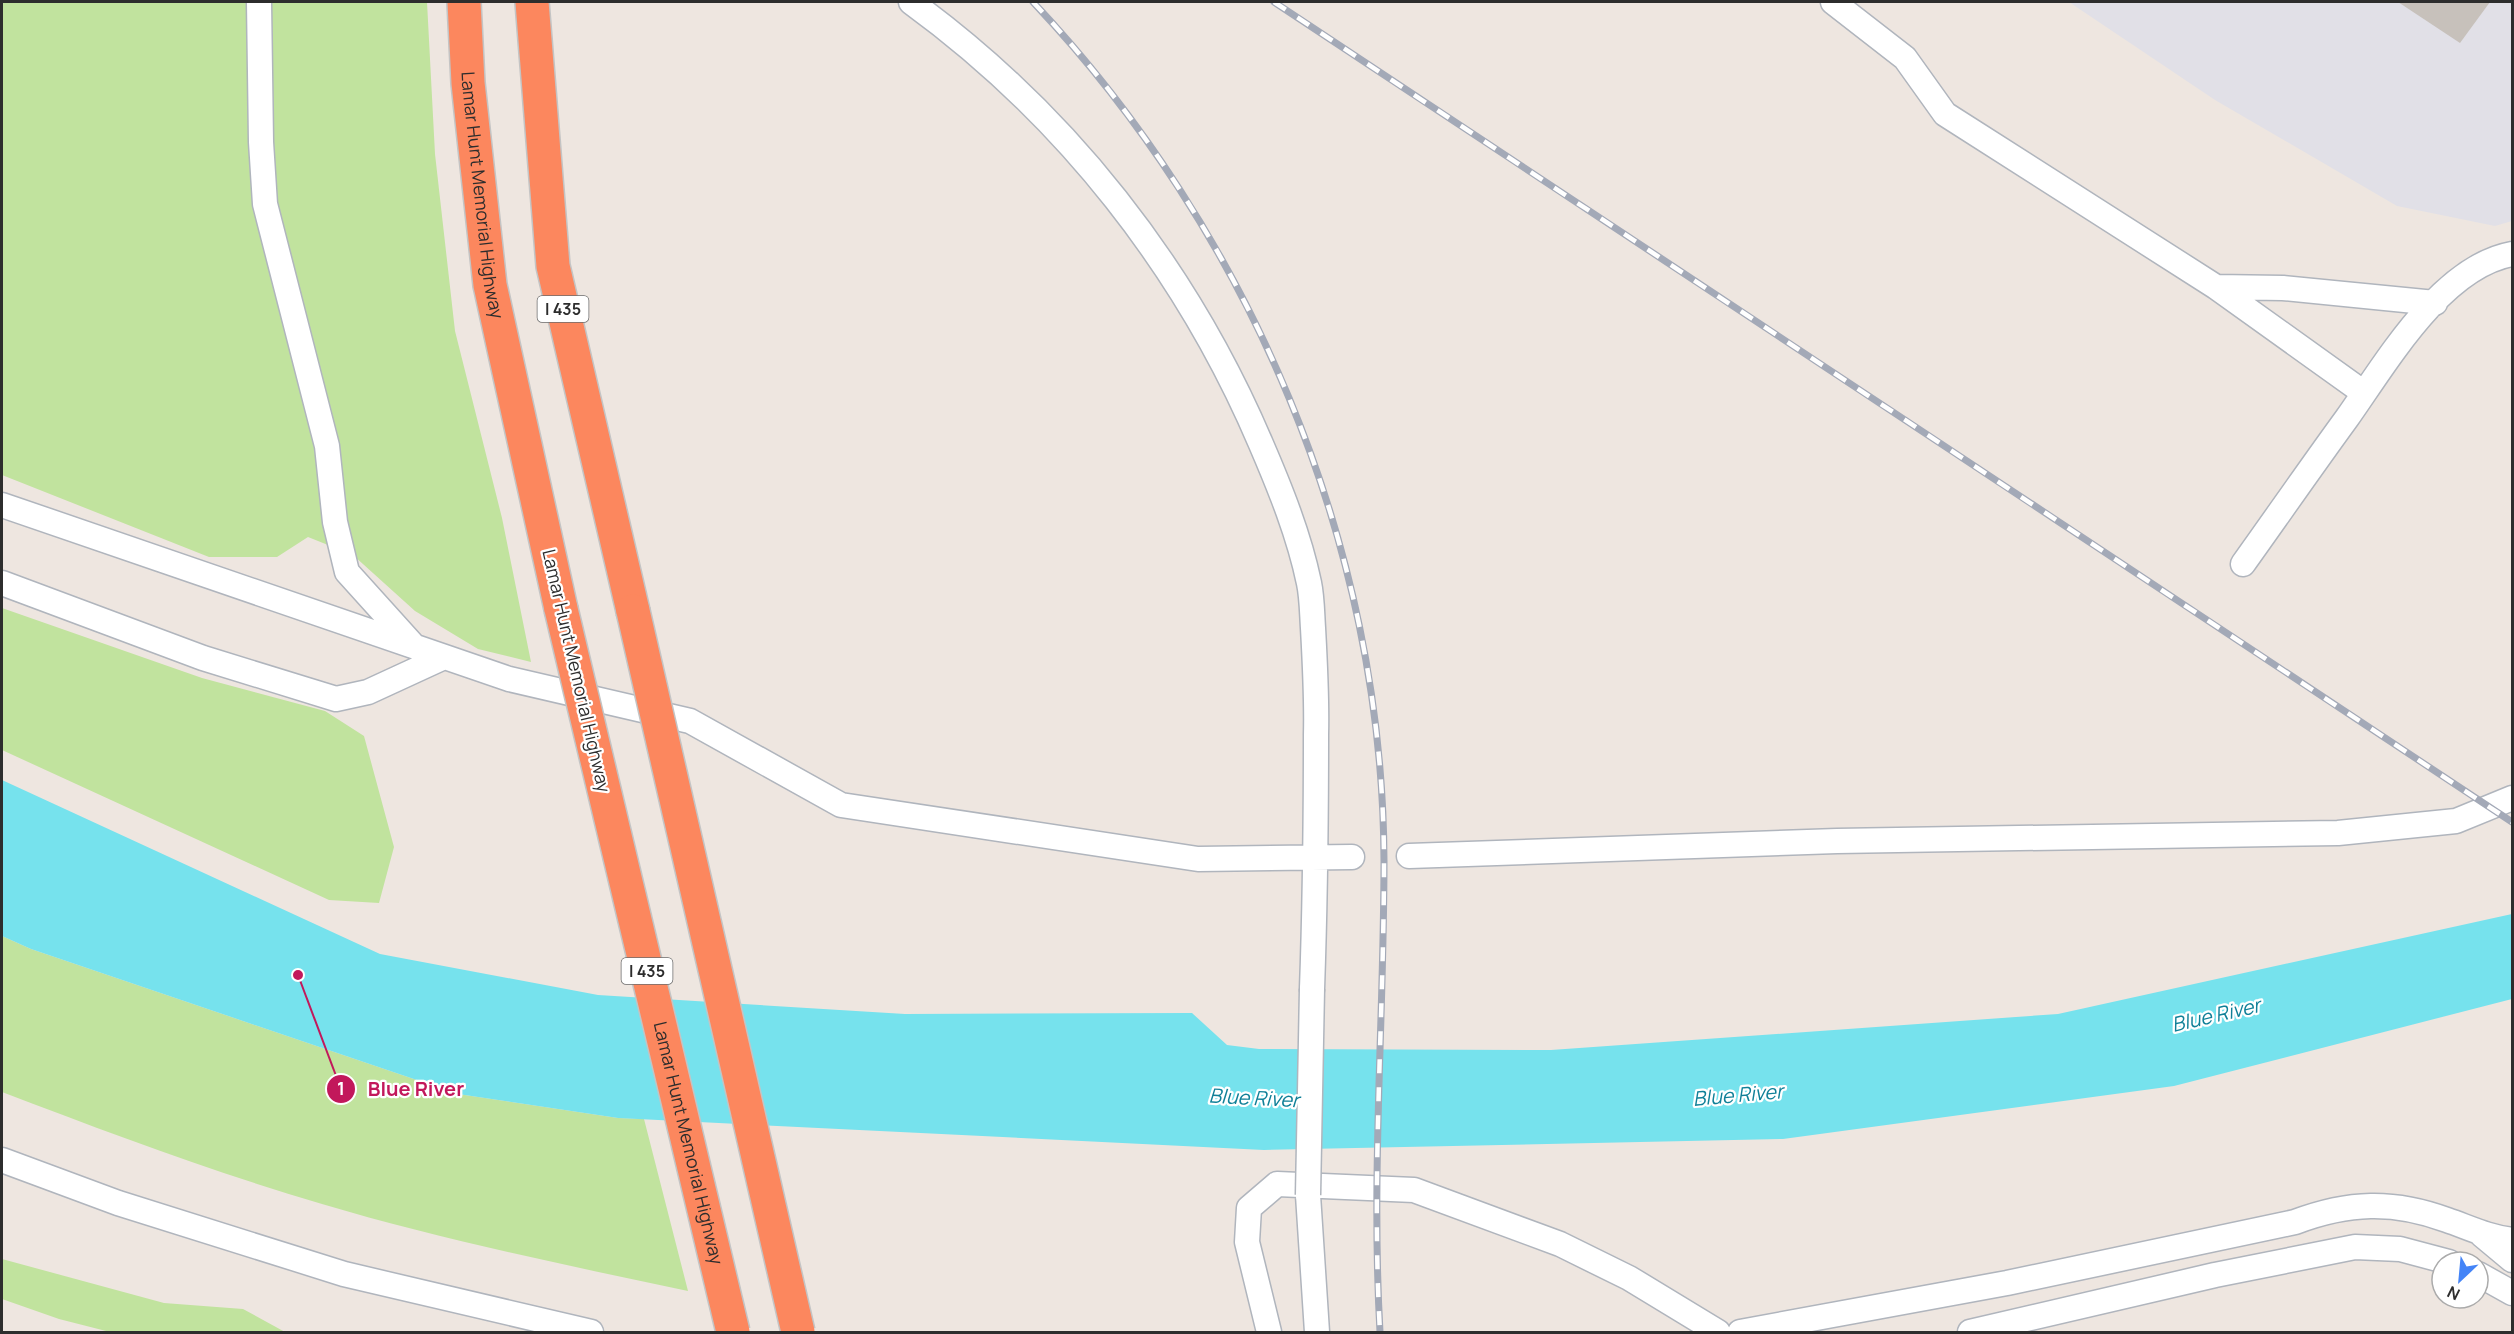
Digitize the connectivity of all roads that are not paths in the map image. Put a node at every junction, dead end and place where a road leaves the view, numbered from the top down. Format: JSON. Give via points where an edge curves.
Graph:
{"nodes":[{"id":1,"x":259,"y":2,"type":"edge"},
{"id":2,"x":464,"y":2,"type":"edge"},
{"id":3,"x":532,"y":2,"type":"edge"},
{"id":4,"x":911,"y":2,"type":"edge"},
{"id":5,"x":1833,"y":2,"type":"edge"},
{"id":6,"x":2512,"y":254,"type":"edge"},
{"id":7,"x":2216,"y":287,"type":"junction"},
{"id":8,"x":2435,"y":303,"type":"junction"},
{"id":9,"x":2364,"y":393,"type":"junction"},
{"id":10,"x":2,"y":505,"type":"edge"},
{"id":11,"x":2243,"y":564,"type":"dead end"},
{"id":12,"x":2,"y":583,"type":"edge"},
{"id":13,"x":413,"y":646,"type":"junction"},
{"id":14,"x":444,"y":657,"type":"junction"},
{"id":15,"x":2512,"y":798,"type":"edge"},
{"id":16,"x":1409,"y":856,"type":"dead end"},
{"id":17,"x":1352,"y":857,"type":"dead end"},
{"id":18,"x":1316,"y":858,"type":"junction"},
{"id":19,"x":2,"y":1160,"type":"edge"},
{"id":20,"x":2482,"y":1234,"type":"junction"},
{"id":21,"x":2512,"y":1240,"type":"edge"},
{"id":22,"x":2430,"y":1257,"type":"edge"},
{"id":23,"x":2512,"y":1260,"type":"edge"},
{"id":24,"x":2490,"y":1281,"type":"edge"},
{"id":25,"x":2512,"y":1293,"type":"edge"},
{"id":26,"x":591,"y":1332,"type":"edge"},
{"id":27,"x":734,"y":1332,"type":"edge"},
{"id":28,"x":798,"y":1332,"type":"edge"},
{"id":29,"x":1269,"y":1332,"type":"edge"},
{"id":30,"x":1317,"y":1332,"type":"edge"},
{"id":31,"x":1718,"y":1332,"type":"edge"},
{"id":32,"x":1740,"y":1332,"type":"edge"},
{"id":33,"x":1970,"y":1332,"type":"edge"}],
"edges":[{"from":1,"to":13,"type":"street","via":[[265,204],[327,446],[335,522],[347,572]]},
{"from":2,"to":27,"type":"highway","name":"Lamar Hunt Memorial Highway","number":"I 435","bridge":true,"via":[[468,83],[490,285],[561,609]]},
{"from":3,"to":28,"type":"highway","number":"I 435","bridge":true,"via":[[553,266]]},
{"from":4,"to":18,"type":"street","via":[[948,28],[1022,93],[1116,198],[1184,292],[1239,391],[1281,490],[1310,584],[1317,681]]},
{"from":5,"to":7,"type":"street","via":[[1905,58],[1946,114]]},
{"from":6,"to":8,"type":"street","via":[[2459,279]]},
{"from":7,"to":8,"type":"street","via":[[2283,288]]},
{"from":7,"to":9,"type":"street"},
{"from":8,"to":9,"type":"street","via":[[2415,322]]},
{"from":9,"to":11,"type":"street"},
{"from":10,"to":13,"type":"street"},
{"from":12,"to":14,"type":"street","via":[[202,658],[336,699],[368,692]]},
{"from":13,"to":14,"type":"street"},
{"from":14,"to":18,"type":"street","via":[[509,679],[690,721],[841,805],[1198,858]]},
{"from":15,"to":16,"type":"street","via":[[2456,821],[2338,833],[1837,841]]},
{"from":17,"to":18,"type":"street"},
{"from":18,"to":30,"type":"street","bridge":true,"via":[[1308,1196]]},
{"from":19,"to":26,"type":"street","via":[[118,1203],[344,1274]]},
{"from":20,"to":21,"type":"street"},
{"from":20,"to":23,"type":"street","via":[[2490,1245]]},
{"from":20,"to":32,"type":"street","via":[[2405,1207],[2362,1206],[2007,1283]]},
{"from":22,"to":33,"type":"street","via":[[2400,1249],[2355,1247]]},
{"from":24,"to":25,"type":"street"},
{"from":29,"to":31,"type":"street","via":[[1247,1242],[1250,1208],[1276,1184],[1414,1190],[1560,1244],[1629,1278]]}]}
